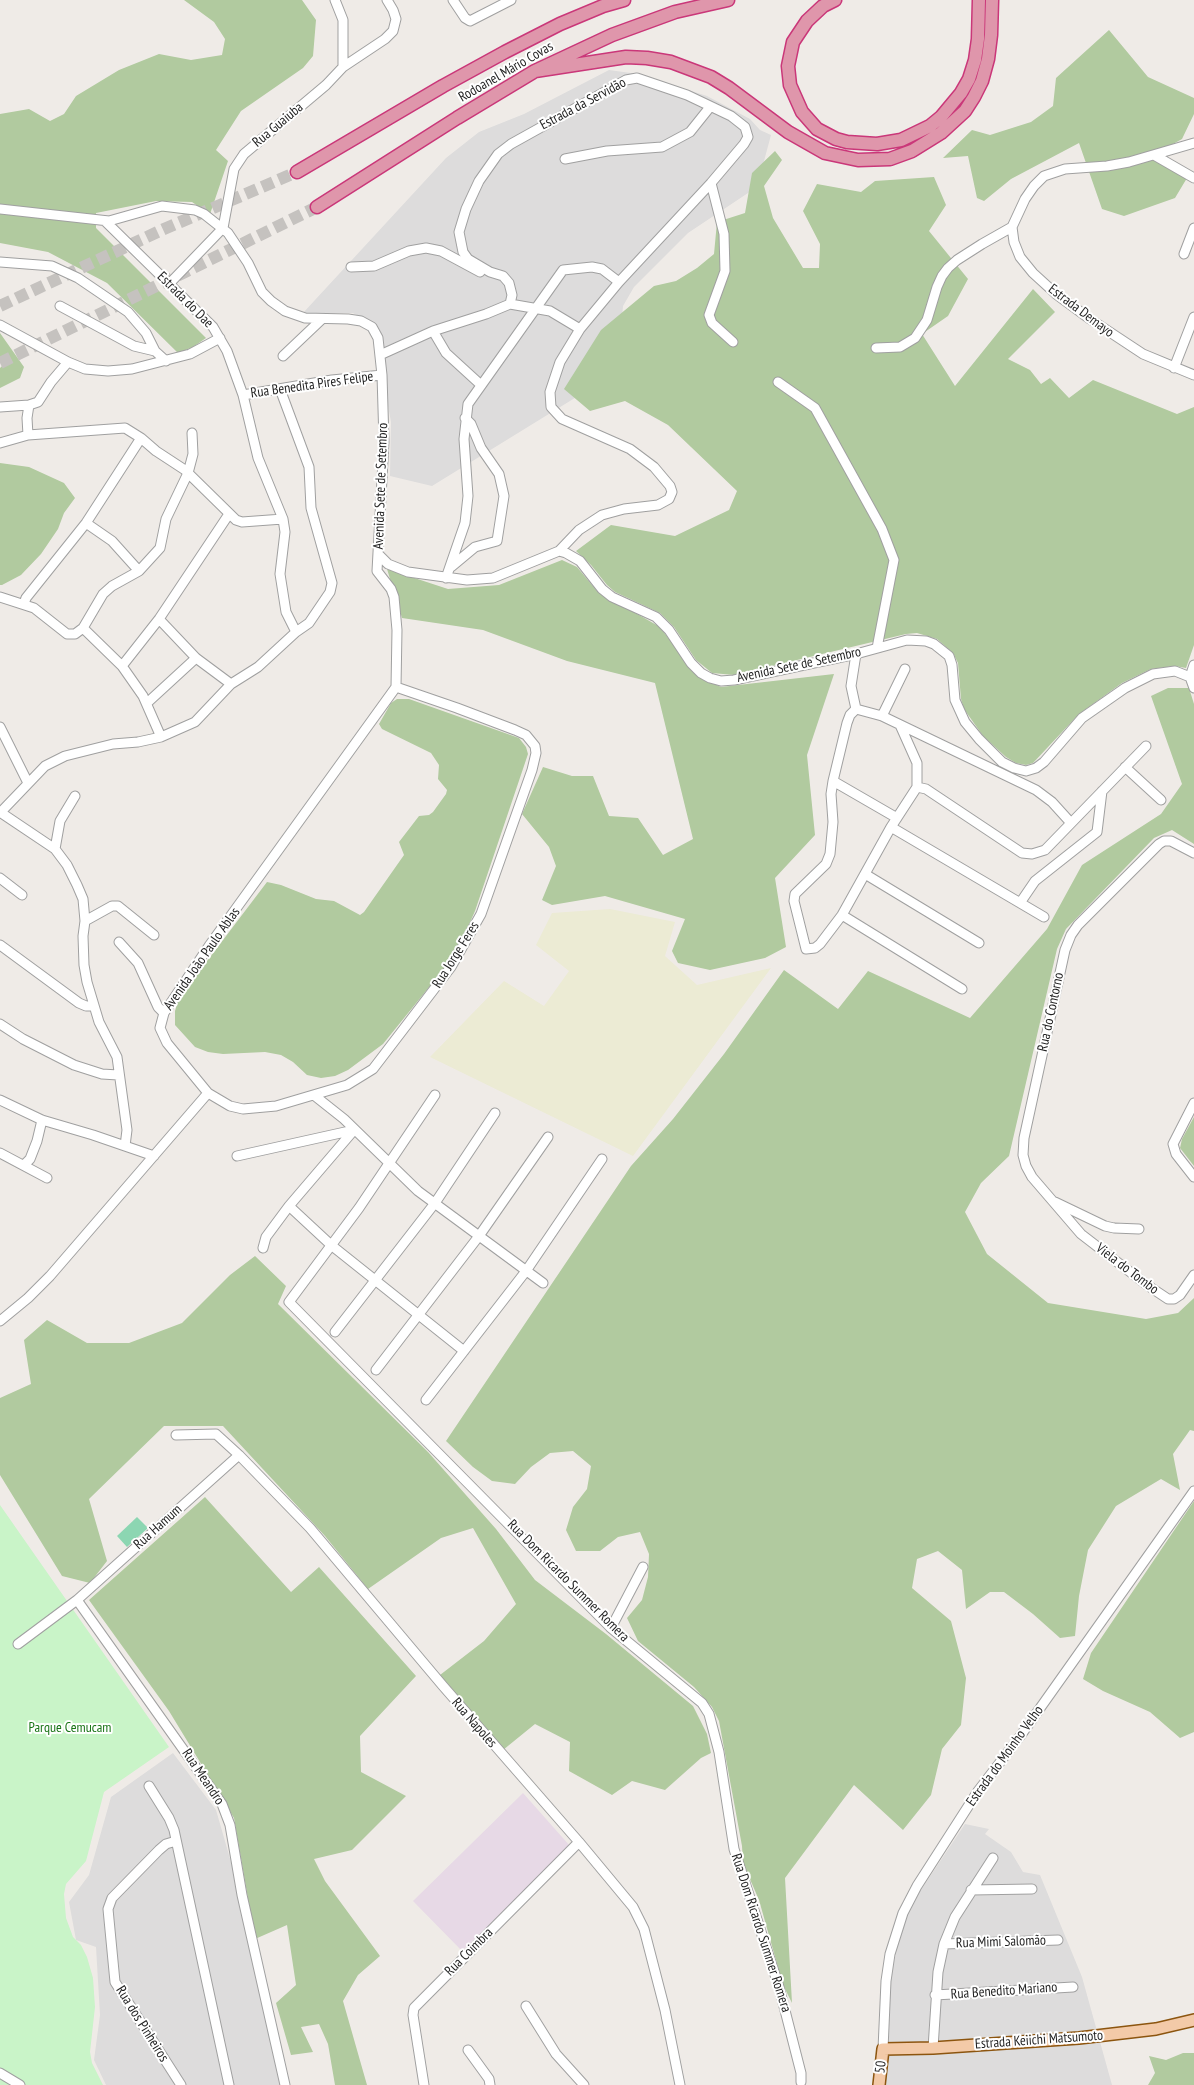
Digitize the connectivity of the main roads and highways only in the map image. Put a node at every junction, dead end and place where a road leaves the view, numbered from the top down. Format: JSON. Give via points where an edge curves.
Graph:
{"nodes":[{"id":1,"x":624,"y":0,"type":"edge"},
{"id":2,"x":728,"y":0,"type":"edge"},
{"id":3,"x":835,"y":0,"type":"edge"},
{"id":4,"x":978,"y":0,"type":"edge"},
{"id":5,"x":992,"y":0,"type":"edge"},
{"id":6,"x":606,"y":3,"type":"edge"},
{"id":7,"x":535,"y":71,"type":"junction"},
{"id":8,"x":297,"y":172,"type":"tunnel mouth"},
{"id":9,"x":316,"y":207,"type":"tunnel mouth"},
{"id":10,"x":1194,"y":2020,"type":"edge"},
{"id":11,"x":883,"y":2048,"type":"joint"},
{"id":12,"x":879,"y":2085,"type":"edge"}],
"edges":[{"from":1,"to":6,"type":"highway","name":"Rodoanel Mário Covas"},
{"from":2,"to":7,"type":"highway","name":"Rodoanel Mário Covas","via":[[645,22],[589,44]]},
{"from":3,"to":4,"type":"highway","via":[[807,21],[793,42],[788,66],[790,85],[802,112],[817,128],[841,141],[877,144],[901,140],[930,126],[961,92],[968,79],[978,39]]},
{"from":5,"to":7,"type":"highway","via":[[988,59],[982,81],[970,104],[942,133],[912,151],[890,159],[858,160],[825,153],[788,132],[711,77],[671,62],[626,57]]},
{"from":6,"to":8,"type":"highway","name":"Rodoanel Mário Covas","via":[[489,60]]},
{"from":7,"to":9,"type":"highway","name":"Rodoanel Mário Covas"},
{"from":10,"to":11,"type":"main road","name":"Estrada Keiichi Matsumoto","via":[[1116,2034],[933,2048]]},
{"from":11,"to":12,"type":"main road","name":"50"}]}
